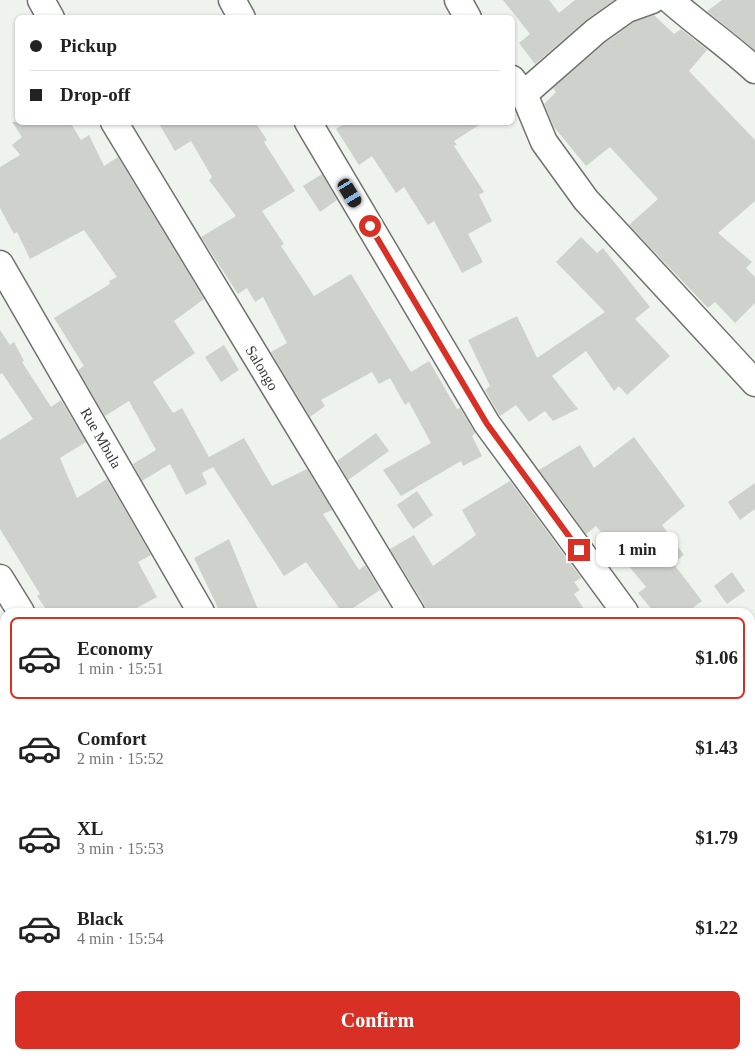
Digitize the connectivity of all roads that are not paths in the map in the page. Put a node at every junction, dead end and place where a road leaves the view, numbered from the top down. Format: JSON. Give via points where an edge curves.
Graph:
{"nodes":[{"id":1,"x":41,"y":0,"type":"edge"},
{"id":2,"x":232,"y":0,"type":"edge"},
{"id":3,"x":458,"y":0,"type":"edge"},
{"id":4,"x":652,"y":0,"type":"edge"},
{"id":5,"x":670,"y":0,"type":"edge"},
{"id":6,"x":49,"y":15,"type":"edge"},
{"id":7,"x":240,"y":15,"type":"edge"},
{"id":8,"x":466,"y":15,"type":"edge"},
{"id":9,"x":755,"y":70,"type":"edge"},
{"id":10,"x":518,"y":86,"type":"edge"},
{"id":11,"x":116,"y":125,"type":"edge"},
{"id":12,"x":310,"y":125,"type":"edge"},
{"id":13,"x":0,"y":264,"type":"edge"},
{"id":14,"x":755,"y":383,"type":"edge"},
{"id":15,"x":0,"y":578,"type":"edge"},
{"id":16,"x":19,"y":608,"type":"edge"},
{"id":17,"x":199,"y":608,"type":"edge"},
{"id":18,"x":409,"y":608,"type":"edge"},
{"id":19,"x":622,"y":608,"type":"edge"}],
"edges":[{"from":1,"to":6,"type":"street"},
{"from":2,"to":7,"type":"street"},
{"from":3,"to":8,"type":"street"},
{"from":4,"to":10,"type":"street","via":[[628,9]]},
{"from":5,"to":9,"type":"street"},
{"from":10,"to":14,"type":"street","via":[[544,142],[586,200]]},
{"from":11,"to":18,"type":"street","name":"Salongo"},
{"from":12,"to":19,"type":"street","via":[[487,424]]},
{"from":13,"to":17,"type":"street","name":"Rue Mbula"},
{"from":15,"to":16,"type":"street"}]}
